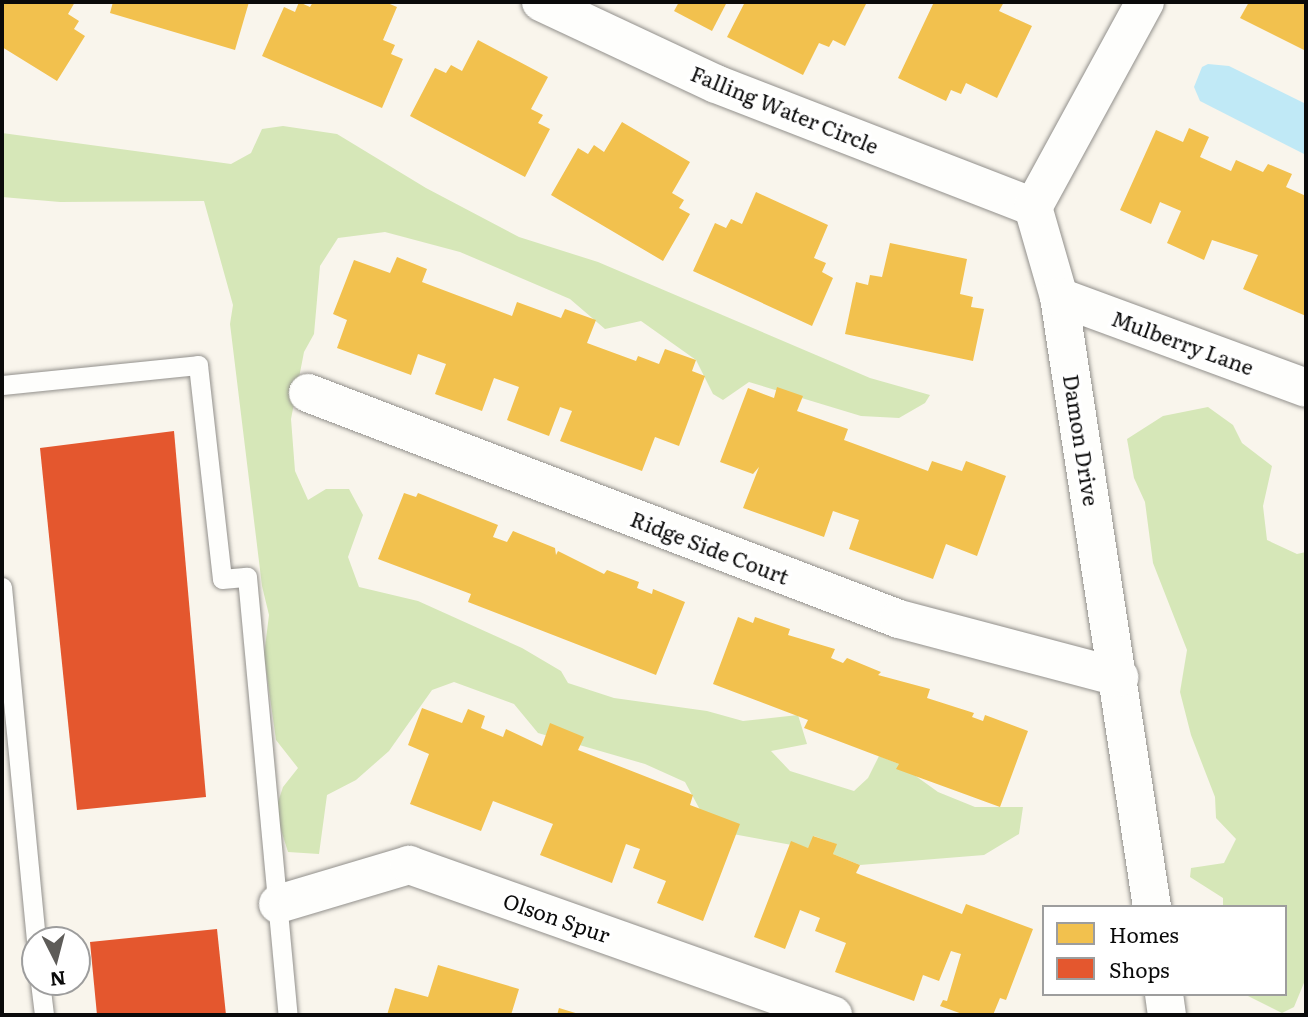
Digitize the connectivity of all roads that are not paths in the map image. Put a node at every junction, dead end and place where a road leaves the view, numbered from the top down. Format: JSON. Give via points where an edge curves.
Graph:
{"nodes":[{"id":1,"x":541,"y":2,"type":"edge"},
{"id":2,"x":1145,"y":2,"type":"edge"},
{"id":3,"x":1033,"y":207,"type":"junction"},
{"id":4,"x":1059,"y":297,"type":"junction"},
{"id":5,"x":2,"y":385,"type":"edge"},
{"id":6,"x":1306,"y":388,"type":"edge"},
{"id":7,"x":308,"y":393,"type":"dead end"},
{"id":8,"x":2,"y":587,"type":"edge"},
{"id":9,"x":4,"y":632,"type":"edge"},
{"id":10,"x":1119,"y":677,"type":"junction"},
{"id":11,"x":278,"y":904,"type":"junction"},
{"id":12,"x":1152,"y":905,"type":"edge"},
{"id":13,"x":35,"y":926,"type":"edge"},
{"id":14,"x":42,"y":996,"type":"edge"},
{"id":15,"x":1164,"y":996,"type":"edge"},
{"id":16,"x":44,"y":1015,"type":"edge"},
{"id":17,"x":288,"y":1015,"type":"edge"},
{"id":18,"x":833,"y":1015,"type":"edge"},
{"id":19,"x":1167,"y":1015,"type":"edge"}],
"edges":[{"from":1,"to":3,"type":"street","name":"Falling Water Circle","via":[[716,84]]},
{"from":2,"to":3,"type":"street"},
{"from":3,"to":4,"type":"street","name":"Damon Drive"},
{"from":4,"to":6,"type":"street","name":"Mulberry Lane"},
{"from":4,"to":10,"type":"street","name":"Damon Drive"},
{"from":5,"to":11,"type":"lane","via":[[198,365],[222,579],[247,578]]},
{"from":7,"to":10,"type":"street","name":"Ridge Side Court","via":[[899,619]]},
{"from":8,"to":9,"type":"lane"},
{"from":9,"to":13,"type":"lane"},
{"from":10,"to":12,"type":"street","name":"Damon Drive"},
{"from":11,"to":17,"type":"lane"},
{"from":11,"to":18,"type":"street","name":"Olson Spur","via":[[409,865]]},
{"from":14,"to":16,"type":"lane"},
{"from":15,"to":19,"type":"street"}]}
